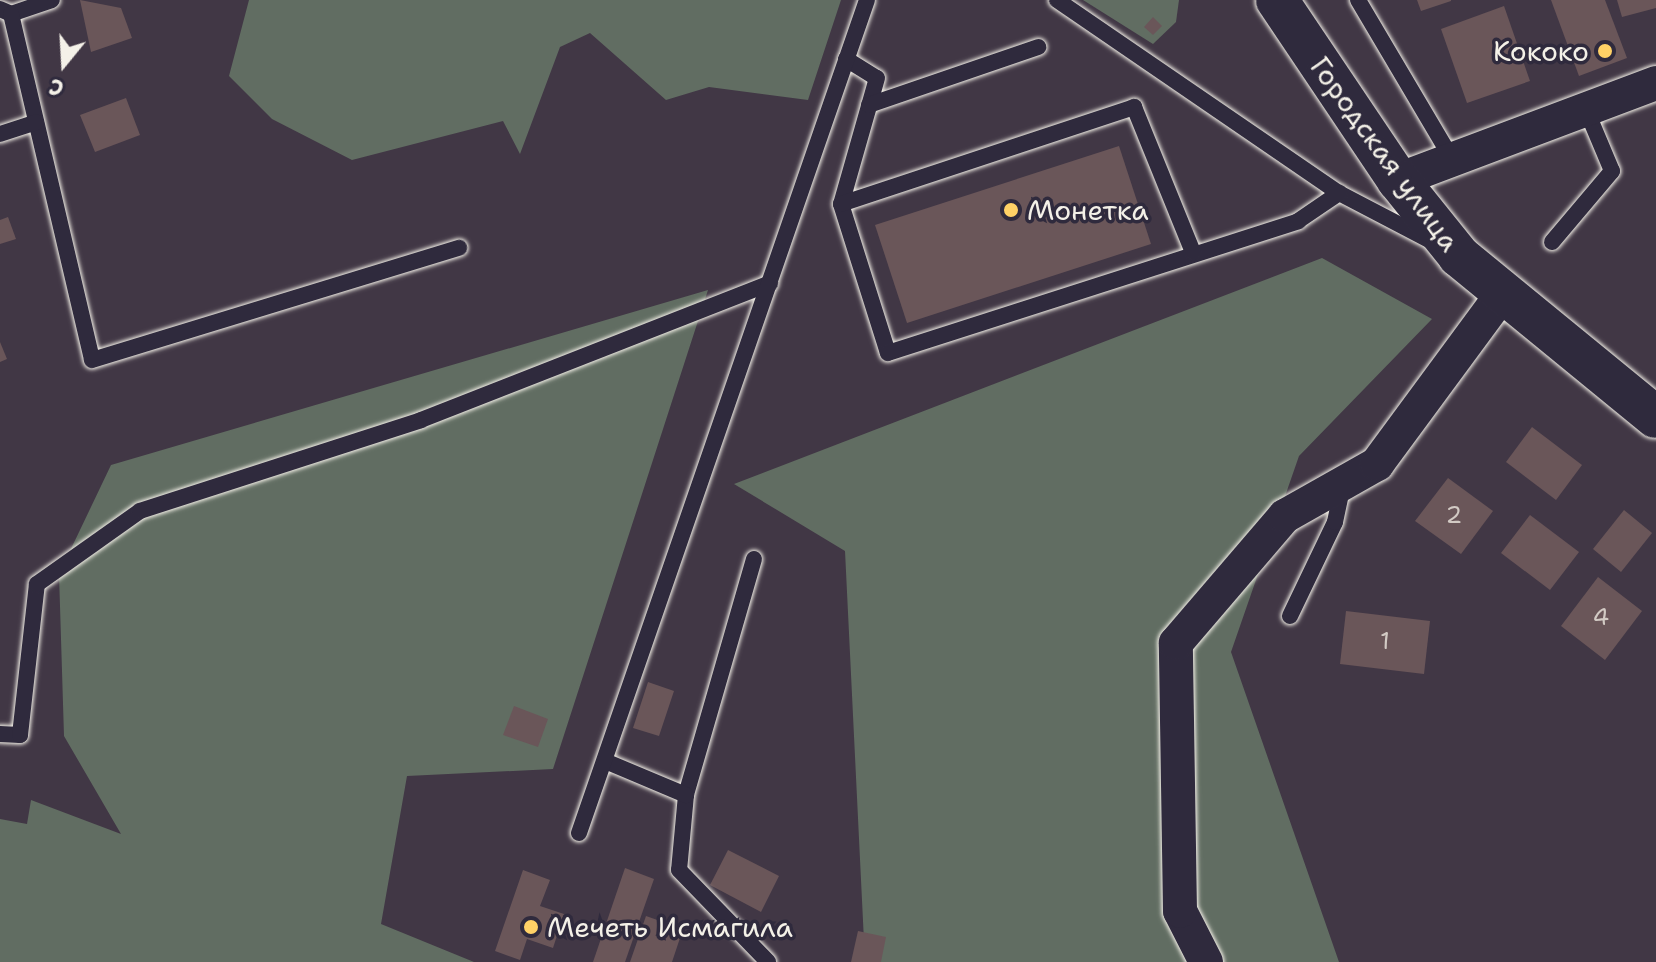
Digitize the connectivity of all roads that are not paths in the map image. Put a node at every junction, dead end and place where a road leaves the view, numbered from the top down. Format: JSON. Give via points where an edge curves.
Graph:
{"nodes":[{"id":1,"x":52,"y":0,"type":"edge"},
{"id":2,"x":867,"y":0,"type":"edge"},
{"id":3,"x":1057,"y":0,"type":"edge"},
{"id":4,"x":1277,"y":0,"type":"edge"},
{"id":5,"x":1358,"y":0,"type":"edge"},
{"id":6,"x":5,"y":11,"type":"edge"},
{"id":7,"x":1038,"y":47,"type":"dead end"},
{"id":8,"x":846,"y":59,"type":"junction"},
{"id":9,"x":1656,"y":83,"type":"edge"},
{"id":10,"x":869,"y":105,"type":"junction"},
{"id":11,"x":1586,"y":109,"type":"junction"},
{"id":12,"x":36,"y":122,"type":"junction"},
{"id":13,"x":0,"y":134,"type":"edge"},
{"id":14,"x":1452,"y":159,"type":"junction"},
{"id":15,"x":1398,"y":180,"type":"junction"},
{"id":16,"x":1339,"y":193,"type":"junction"},
{"id":17,"x":841,"y":204,"type":"junction"},
{"id":18,"x":1552,"y":242,"type":"dead end"},
{"id":19,"x":459,"y":248,"type":"dead end"},
{"id":20,"x":1193,"y":252,"type":"junction"},
{"id":21,"x":1459,"y":256,"type":"junction"},
{"id":22,"x":770,"y":283,"type":"junction"},
{"id":23,"x":1500,"y":297,"type":"junction"},
{"id":24,"x":1656,"y":417,"type":"edge"},
{"id":25,"x":1343,"y":483,"type":"junction"},
{"id":26,"x":754,"y":559,"type":"dead end"},
{"id":27,"x":1290,"y":616,"type":"dead end"},
{"id":28,"x":0,"y":734,"type":"edge"},
{"id":29,"x":605,"y":761,"type":"junction"},
{"id":30,"x":686,"y":795,"type":"junction"},
{"id":31,"x":579,"y":833,"type":"dead end"},
{"id":32,"x":768,"y":962,"type":"edge"},
{"id":33,"x":1206,"y":962,"type":"edge"}],
"edges":[{"from":1,"to":6,"type":"lane"},
{"from":2,"to":8,"type":"lane"},
{"from":3,"to":16,"type":"lane"},
{"from":4,"to":15,"type":"street","name":"Городская улица"},
{"from":5,"to":14,"type":"lane"},
{"from":6,"to":12,"type":"lane"},
{"from":7,"to":10,"type":"lane"},
{"from":8,"to":10,"type":"lane","via":[[877,78]]},
{"from":8,"to":22,"type":"lane"},
{"from":9,"to":11,"type":"street"},
{"from":10,"to":17,"type":"lane"},
{"from":11,"to":14,"type":"street"},
{"from":11,"to":18,"type":"lane","via":[[1612,171]]},
{"from":12,"to":13,"type":"lane"},
{"from":12,"to":19,"type":"lane","via":[[92,360]]},
{"from":14,"to":15,"type":"street"},
{"from":15,"to":21,"type":"street","name":"Городская улица"},
{"from":16,"to":20,"type":"lane","via":[[1298,221]]},
{"from":16,"to":21,"type":"lane"},
{"from":17,"to":20,"type":"lane","via":[[1134,107]]},
{"from":17,"to":20,"type":"lane","via":[[888,353]]},
{"from":21,"to":23,"type":"street","name":"Городская улица"},
{"from":22,"to":28,"type":"lane","via":[[421,420],[140,511],[37,584],[20,735]]},
{"from":22,"to":29,"type":"lane"},
{"from":23,"to":24,"type":"street","name":"Городская улица"},
{"from":23,"to":25,"type":"street","via":[[1377,464]]},
{"from":25,"to":27,"type":"lane","via":[[1335,522]]},
{"from":25,"to":33,"type":"street","via":[[1285,516],[1176,643],[1180,911]]},
{"from":26,"to":30,"type":"lane"},
{"from":29,"to":30,"type":"lane"},
{"from":29,"to":31,"type":"lane"},
{"from":30,"to":32,"type":"lane","via":[[679,870]]}]}
